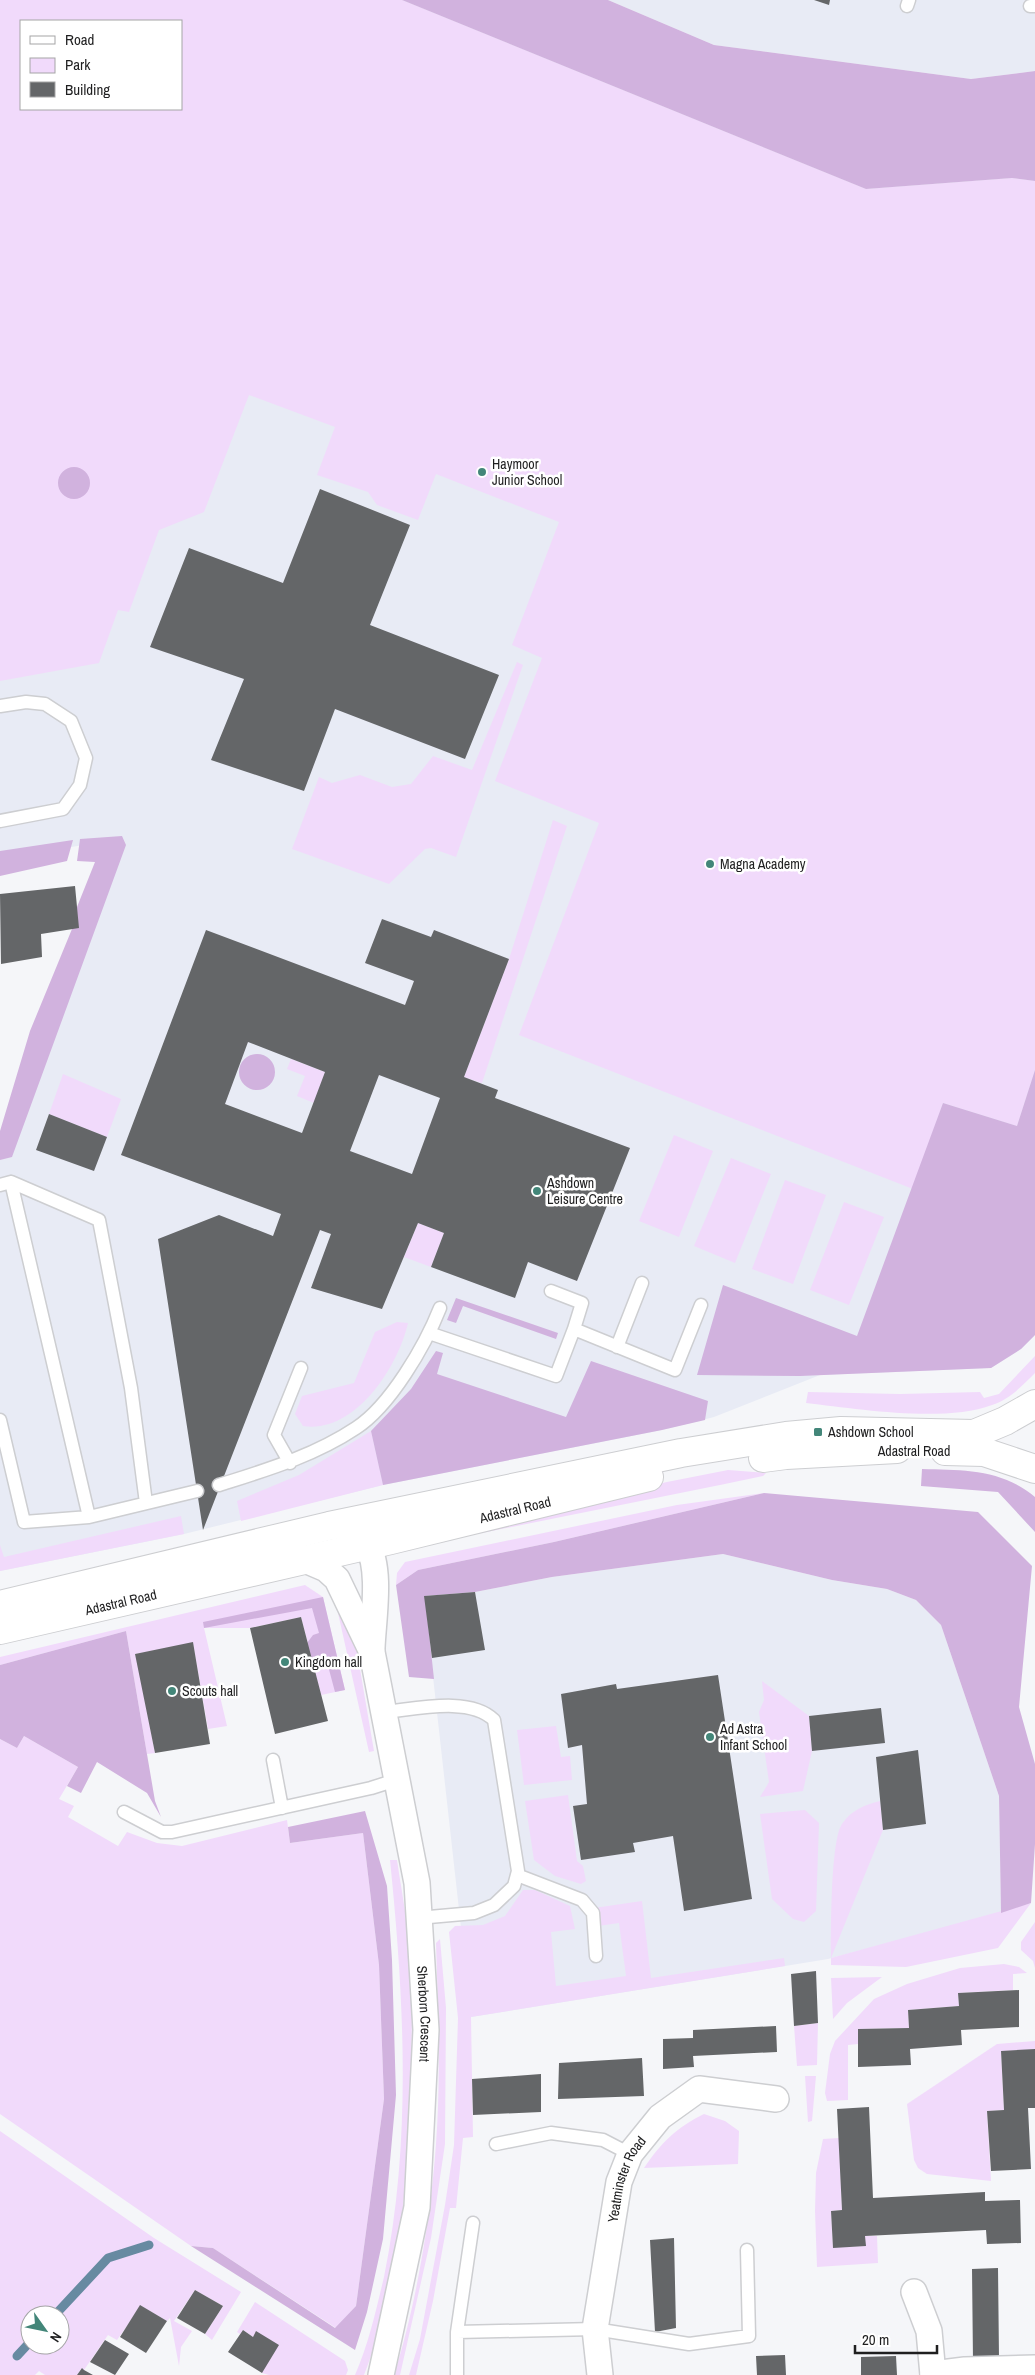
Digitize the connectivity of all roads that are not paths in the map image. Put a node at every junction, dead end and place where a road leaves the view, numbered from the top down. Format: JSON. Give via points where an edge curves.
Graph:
{"nodes":[{"id":1,"x":0,"y":706,"type":"edge"},
{"id":2,"x":0,"y":821,"type":"edge"},
{"id":3,"x":6,"y":1184,"type":"edge"},
{"id":4,"x":642,"y":1283,"type":"dead end"},
{"id":5,"x":551,"y":1291,"type":"dead end"},
{"id":6,"x":701,"y":1304,"type":"dead end"},
{"id":7,"x":440,"y":1308,"type":"dead end"},
{"id":8,"x":574,"y":1329,"type":"junction"},
{"id":9,"x":429,"y":1333,"type":"junction"},
{"id":10,"x":616,"y":1347,"type":"junction"},
{"id":11,"x":301,"y":1368,"type":"dead end"},
{"id":12,"x":1035,"y":1404,"type":"edge"},
{"id":13,"x":0,"y":1420,"type":"edge"},
{"id":14,"x":1035,"y":1423,"type":"edge"},
{"id":15,"x":974,"y":1434,"type":"junction"},
{"id":16,"x":290,"y":1463,"type":"junction"},
{"id":17,"x":1035,"y":1470,"type":"edge"},
{"id":18,"x":219,"y":1485,"type":"dead end"},
{"id":19,"x":197,"y":1491,"type":"dead end"},
{"id":20,"x":146,"y":1503,"type":"junction"},
{"id":21,"x":377,"y":1516,"type":"junction"},
{"id":22,"x":89,"y":1518,"type":"junction"},
{"id":23,"x":365,"y":1547,"type":"junction"},
{"id":24,"x":305,"y":1560,"type":"junction"},
{"id":25,"x":146,"y":1568,"type":"junction"},
{"id":26,"x":345,"y":1594,"type":"junction"},
{"id":27,"x":0,"y":1605,"type":"edge"},
{"id":28,"x":0,"y":1630,"type":"edge"},
{"id":29,"x":372,"y":1652,"type":"junction"},
{"id":30,"x":385,"y":1712,"type":"junction"},
{"id":31,"x":273,"y":1760,"type":"dead end"},
{"id":32,"x":396,"y":1780,"type":"junction"},
{"id":33,"x":282,"y":1808,"type":"junction"},
{"id":34,"x":124,"y":1812,"type":"dead end"},
{"id":35,"x":517,"y":1875,"type":"junction"},
{"id":36,"x":418,"y":1918,"type":"junction"},
{"id":37,"x":596,"y":1956,"type":"dead end"},
{"id":38,"x":776,"y":2099,"type":"dead end"},
{"id":39,"x":496,"y":2144,"type":"dead end"},
{"id":40,"x":630,"y":2154,"type":"junction"},
{"id":41,"x":473,"y":2222,"type":"dead end"},
{"id":42,"x":747,"y":2250,"type":"dead end"},
{"id":43,"x":914,"y":2292,"type":"dead end"},
{"id":44,"x":595,"y":2329,"type":"junction"},
{"id":45,"x":456,"y":2332,"type":"junction"},
{"id":46,"x":1035,"y":2368,"type":"edge"},
{"id":47,"x":933,"y":2374,"type":"edge"},
{"id":48,"x":381,"y":2375,"type":"edge"},
{"id":49,"x":457,"y":2375,"type":"edge"},
{"id":50,"x":600,"y":2375,"type":"edge"}],
"edges":[{"from":1,"to":2,"type":"lane","via":[[26,702],[45,704],[60,712],[71,721],[86,758],[80,785],[64,809]]},
{"from":3,"to":20,"type":"lane","via":[[98,1220],[131,1388]]},
{"from":3,"to":22,"type":"lane"},
{"from":4,"to":10,"type":"lane"},
{"from":5,"to":8,"type":"lane","via":[[582,1304]]},
{"from":6,"to":10,"type":"lane","via":[[675,1370]]},
{"from":7,"to":9,"type":"lane"},
{"from":8,"to":9,"type":"lane","via":[[556,1376]]},
{"from":8,"to":10,"type":"lane"},
{"from":9,"to":16,"type":"lane","via":[[397,1386],[357,1428]]},
{"from":11,"to":16,"type":"lane","via":[[274,1435]]},
{"from":12,"to":15,"type":"street"},
{"from":13,"to":22,"type":"lane","via":[[24,1522]]},
{"from":14,"to":15,"type":"street","via":[[1011,1432]]},
{"from":15,"to":21,"type":"street","name":"Adastral Road","via":[[841,1431],[786,1436],[681,1453]]},
{"from":16,"to":18,"type":"lane"},
{"from":17,"to":23,"type":"street","name":"Adastral Road","via":[[984,1452],[898,1449],[786,1455],[664,1474]]},
{"from":19,"to":20,"type":"lane"},
{"from":20,"to":22,"type":"lane"},
{"from":21,"to":23,"type":"street","via":[[358,1525]]},
{"from":21,"to":25,"type":"street","name":"Adastral Road"},
{"from":23,"to":24,"type":"street","name":"Adastral Road"},
{"from":23,"to":25,"type":"street","via":[[346,1535],[189,1572]]},
{"from":23,"to":26,"type":"street","name":"Sherborn Crescent"},
{"from":23,"to":29,"type":"street","name":"Sherborn Crescent"},
{"from":24,"to":26,"type":"street","name":"Sherborn Crescent","via":[[326,1568]]},
{"from":24,"to":28,"type":"street","name":"Adastral Road"},
{"from":25,"to":27,"type":"street","name":"Adastral Road"},
{"from":26,"to":29,"type":"street","name":"Sherborn Crescent"},
{"from":29,"to":30,"type":"street","name":"Sherborn Crescent"},
{"from":30,"to":32,"type":"street","name":"Sherborn Crescent"},
{"from":30,"to":35,"type":"lane","via":[[468,1707],[486,1713],[494,1720]]},
{"from":31,"to":33,"type":"lane"},
{"from":32,"to":33,"type":"lane"},
{"from":32,"to":36,"type":"street","name":"Sherborn Crescent","via":[[417,1883]]},
{"from":33,"to":34,"type":"lane","via":[[172,1832],[162,1832]]},
{"from":35,"to":36,"type":"lane","via":[[514,1886],[494,1905],[474,1913]]},
{"from":35,"to":37,"type":"lane","via":[[582,1900],[593,1913]]},
{"from":36,"to":48,"type":"street","name":"Sherborn Crescent","via":[[426,2030],[417,2208]]},
{"from":38,"to":40,"type":"street","name":"Yeatminster Road","via":[[698,2089],[660,2117]]},
{"from":39,"to":40,"type":"lane","via":[[551,2132],[603,2140]]},
{"from":40,"to":44,"type":"street","name":"Yeatminster Road","via":[[619,2182]]},
{"from":41,"to":45,"type":"lane"},
{"from":42,"to":44,"type":"lane","via":[[749,2336],[689,2344]]},
{"from":43,"to":47,"type":"street","via":[[929,2331]]},
{"from":44,"to":45,"type":"lane"},
{"from":44,"to":50,"type":"street","name":"Yeatminster Road"},
{"from":45,"to":49,"type":"lane"},
{"from":46,"to":47,"type":"street"}]}
